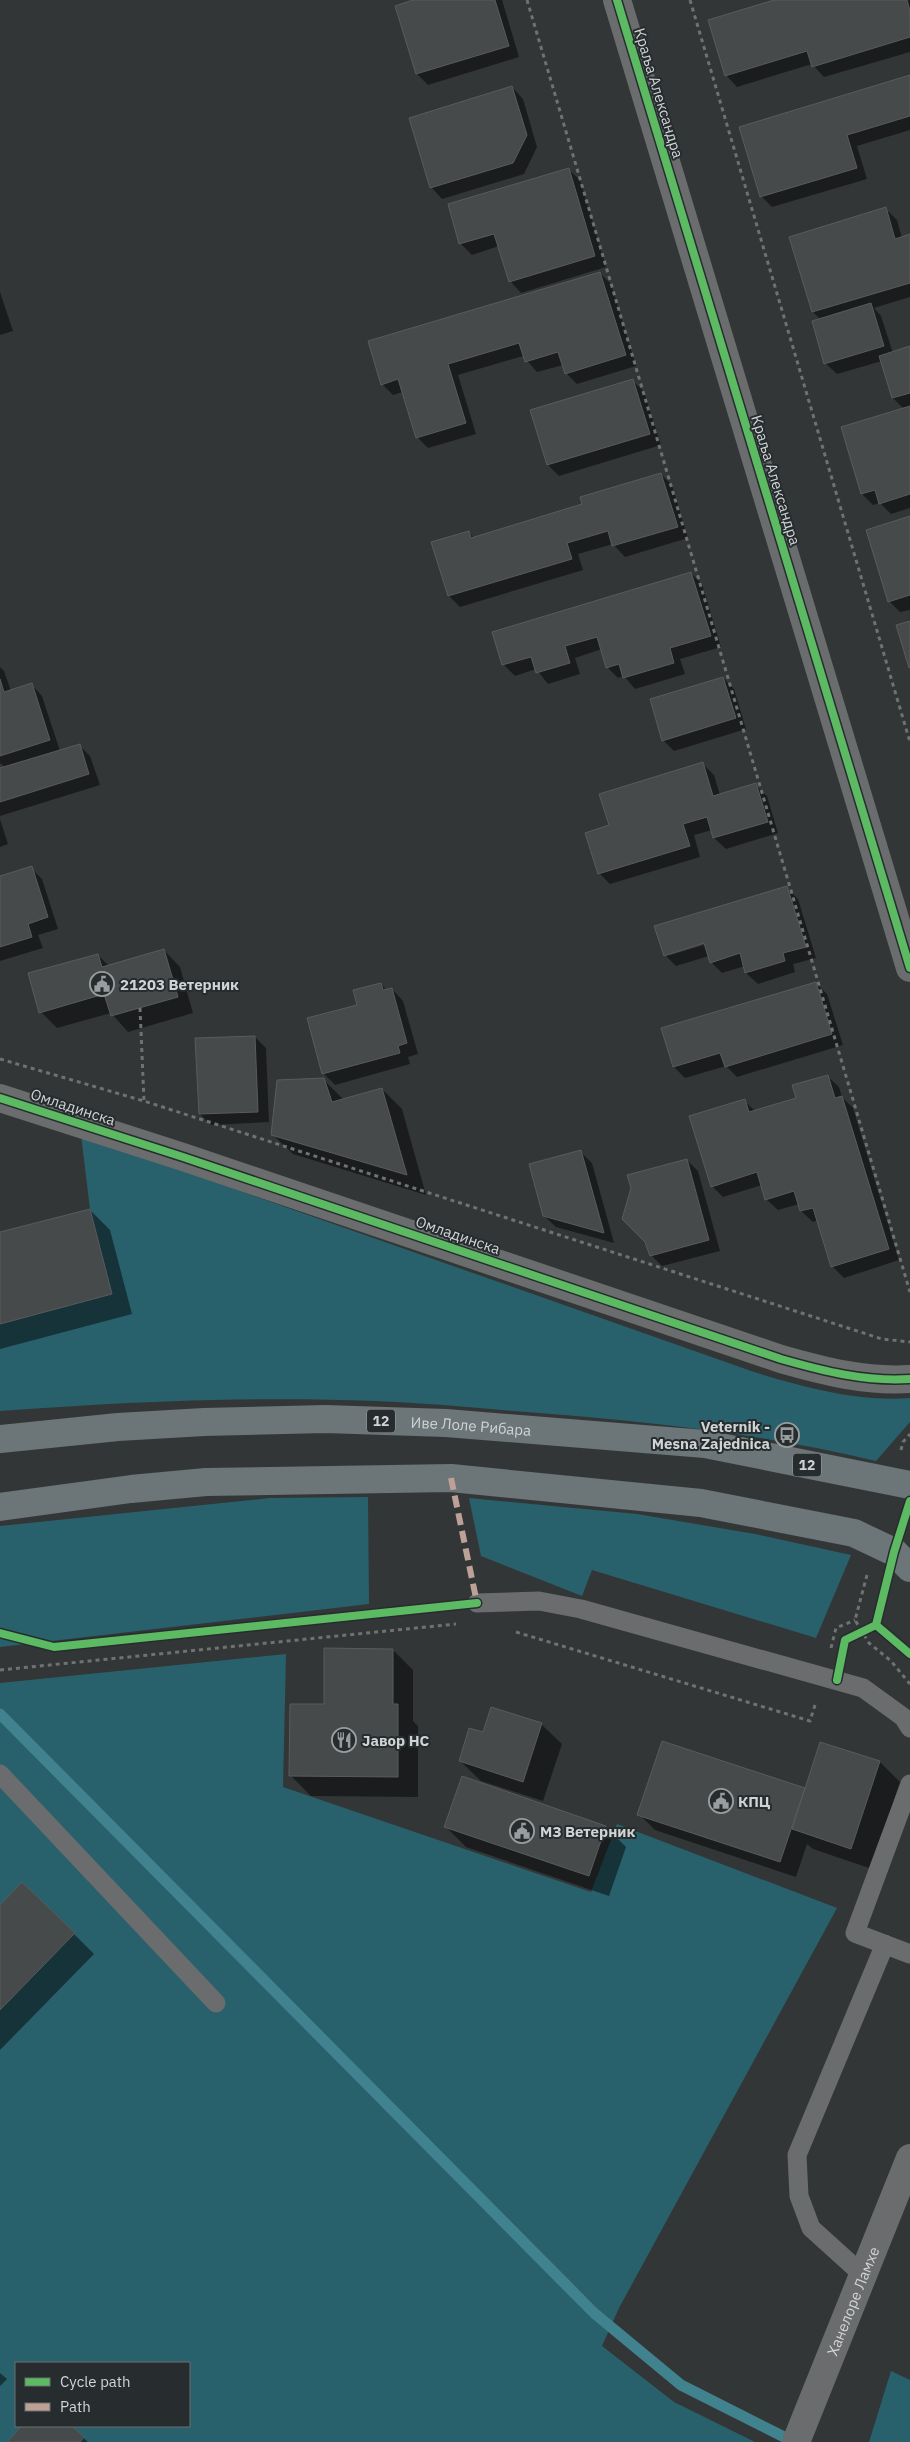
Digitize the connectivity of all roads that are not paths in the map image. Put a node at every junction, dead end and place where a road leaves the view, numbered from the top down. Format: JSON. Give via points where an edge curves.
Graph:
{"nodes":[{"id":1,"x":616,"y":0,"type":"edge"},
{"id":2,"x":910,"y":968,"type":"edge"},
{"id":3,"x":0,"y":1098,"type":"edge"},
{"id":4,"x":910,"y":1379,"type":"edge"},
{"id":5,"x":0,"y":1439,"type":"edge"},
{"id":6,"x":910,"y":1485,"type":"edge"},
{"id":7,"x":0,"y":1507,"type":"edge"},
{"id":8,"x":910,"y":1568,"type":"edge"},
{"id":9,"x":477,"y":1603,"type":"dead end"},
{"id":10,"x":910,"y":1728,"type":"edge"},
{"id":11,"x":0,"y":1774,"type":"edge"},
{"id":12,"x":910,"y":1784,"type":"edge"},
{"id":13,"x":885,"y":1944,"type":"junction"},
{"id":14,"x":910,"y":1954,"type":"edge"},
{"id":15,"x":216,"y":2003,"type":"dead end"},
{"id":16,"x":910,"y":2158,"type":"edge"},
{"id":17,"x":863,"y":2275,"type":"junction"},
{"id":18,"x":798,"y":2435,"type":"edge"}],
"edges":[{"from":1,"to":2,"type":"street","name":"Краља Александра"},
{"from":3,"to":4,"type":"street","name":"Омладинска","via":[[781,1359],[836,1374]]},
{"from":5,"to":6,"type":"main road","name":"Иве Лоле Рибара","number":"12","via":[[204,1422],[325,1419],[446,1423],[705,1444]]},
{"from":7,"to":8,"type":"main road","via":[[206,1482],[451,1478],[701,1503],[854,1533],[894,1552]]},
{"from":9,"to":10,"type":"lane","via":[[538,1601],[581,1609],[863,1688],[904,1717]]},
{"from":11,"to":15,"type":"lane"},
{"from":12,"to":13,"type":"lane","via":[[854,1933]]},
{"from":13,"to":14,"type":"lane"},
{"from":13,"to":17,"type":"lane","via":[[797,2156],[799,2196],[811,2228]]},
{"from":16,"to":17,"type":"street","name":"Ханелоре Ламхе"},
{"from":17,"to":18,"type":"street","name":"Ханелоре Ламхе"}]}
